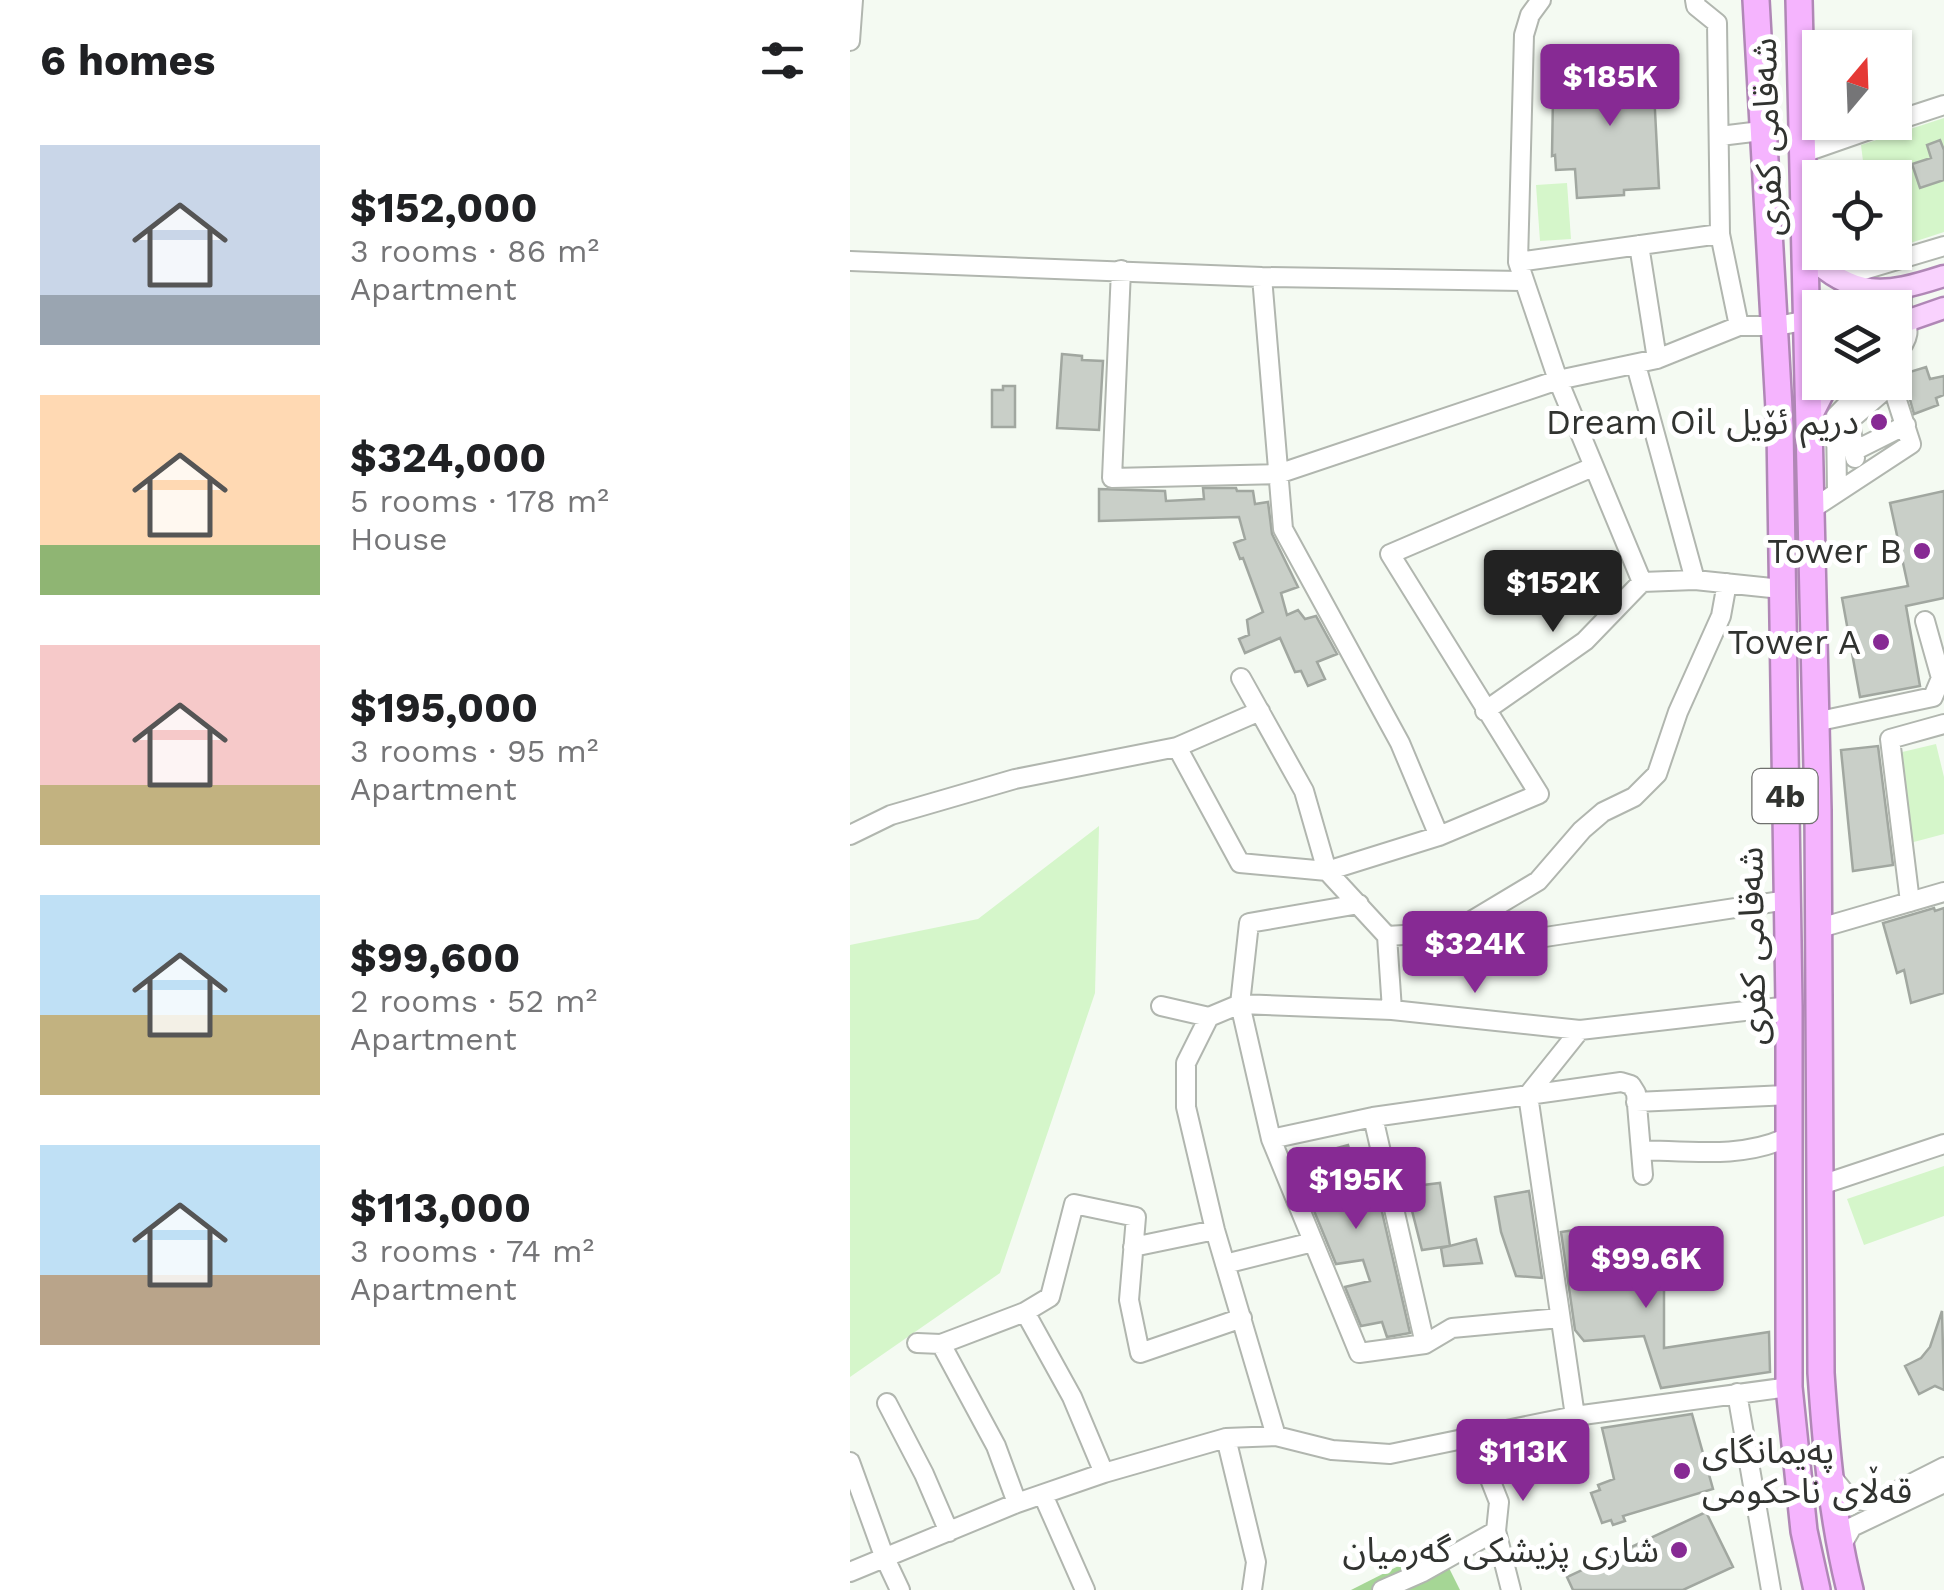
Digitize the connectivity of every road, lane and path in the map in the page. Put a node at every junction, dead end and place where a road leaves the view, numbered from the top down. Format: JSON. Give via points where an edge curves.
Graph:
{"nodes":[{"id":1,"x":853,"y":0,"type":"edge"},
{"id":2,"x":1541,"y":0,"type":"edge"},
{"id":3,"x":1695,"y":0,"type":"edge"},
{"id":4,"x":1756,"y":0,"type":"edge"},
{"id":5,"x":1799,"y":0,"type":"edge"},
{"id":6,"x":850,"y":41,"type":"edge"},
{"id":7,"x":1944,"y":105,"type":"edge"},
{"id":8,"x":1912,"y":116,"type":"edge"},
{"id":9,"x":1761,"y":131,"type":"junction"},
{"id":10,"x":1720,"y":136,"type":"junction"},
{"id":11,"x":1839,"y":140,"type":"edge"},
{"id":12,"x":1803,"y":152,"type":"junction"},
{"id":13,"x":1803,"y":160,"type":"edge"},
{"id":14,"x":1720,"y":234,"type":"junction"},
{"id":15,"x":1639,"y":245,"type":"junction"},
{"id":16,"x":1944,"y":246,"type":"edge"},
{"id":17,"x":850,"y":261,"type":"edge"},
{"id":18,"x":1120,"y":270,"type":"junction"},
{"id":19,"x":1827,"y":270,"type":"edge"},
{"id":20,"x":1520,"y":272,"type":"junction"},
{"id":21,"x":1262,"y":276,"type":"junction"},
{"id":22,"x":1944,"y":276,"type":"edge"},
{"id":23,"x":1837,"y":278,"type":"junction"},
{"id":24,"x":1904,"y":289,"type":"joint"},
{"id":25,"x":1944,"y":308,"type":"edge"},
{"id":26,"x":1912,"y":319,"type":"edge"},
{"id":27,"x":1802,"y":321,"type":"edge"},
{"id":28,"x":1739,"y":326,"type":"junction"},
{"id":29,"x":1777,"y":326,"type":"junction"},
{"id":30,"x":1657,"y":359,"type":"junction"},
{"id":31,"x":1636,"y":365,"type":"junction"},
{"id":32,"x":1558,"y":380,"type":"junction"},
{"id":33,"x":1810,"y":400,"type":"edge"},
{"id":34,"x":1820,"y":400,"type":"edge"},
{"id":35,"x":1852,"y":400,"type":"edge"},
{"id":36,"x":1873,"y":400,"type":"edge"},
{"id":37,"x":1898,"y":400,"type":"edge"},
{"id":38,"x":1810,"y":421,"type":"junction"},
{"id":39,"x":1906,"y":425,"type":"junction"},
{"id":40,"x":1854,"y":452,"type":"junction"},
{"id":41,"x":1593,"y":467,"type":"junction"},
{"id":42,"x":1278,"y":474,"type":"junction"},
{"id":43,"x":1858,"y":478,"type":"junction"},
{"id":44,"x":1837,"y":492,"type":"junction"},
{"id":45,"x":1812,"y":508,"type":"junction"},
{"id":46,"x":1695,"y":580,"type":"junction"},
{"id":47,"x":1642,"y":582,"type":"junction"},
{"id":48,"x":1727,"y":582,"type":"junction"},
{"id":49,"x":1781,"y":589,"type":"junction"},
{"id":50,"x":1925,"y":621,"type":"dead end"},
{"id":51,"x":1241,"y":678,"type":"dead end"},
{"id":52,"x":1260,"y":711,"type":"junction"},
{"id":53,"x":1485,"y":711,"type":"junction"},
{"id":54,"x":1815,"y":722,"type":"junction"},
{"id":55,"x":1944,"y":724,"type":"edge"},
{"id":56,"x":1177,"y":747,"type":"junction"},
{"id":57,"x":850,"y":835,"type":"edge"},
{"id":58,"x":1439,"y":836,"type":"junction"},
{"id":59,"x":1328,"y":871,"type":"junction"},
{"id":60,"x":1944,"y":892,"type":"edge"},
{"id":61,"x":1787,"y":900,"type":"junction"},
{"id":62,"x":1910,"y":902,"type":"junction"},
{"id":63,"x":1359,"y":904,"type":"junction"},
{"id":64,"x":1820,"y":928,"type":"junction"},
{"id":65,"x":1453,"y":932,"type":"junction"},
{"id":66,"x":1386,"y":936,"type":"junction"},
{"id":67,"x":1240,"y":1004,"type":"junction"},
{"id":68,"x":1161,"y":1006,"type":"dead end"},
{"id":69,"x":1788,"y":1006,"type":"junction"},
{"id":70,"x":1392,"y":1010,"type":"junction"},
{"id":71,"x":1209,"y":1017,"type":"junction"},
{"id":72,"x":1580,"y":1030,"type":"junction"},
{"id":73,"x":1788,"y":1094,"type":"junction"},
{"id":74,"x":1528,"y":1096,"type":"junction"},
{"id":75,"x":1636,"y":1102,"type":"junction"},
{"id":76,"x":1373,"y":1118,"type":"junction"},
{"id":77,"x":1788,"y":1137,"type":"junction"},
{"id":78,"x":1271,"y":1140,"type":"junction"},
{"id":79,"x":1944,"y":1144,"type":"edge"},
{"id":80,"x":1640,"y":1150,"type":"junction"},
{"id":81,"x":1643,"y":1175,"type":"dead end"},
{"id":82,"x":1818,"y":1186,"type":"junction"},
{"id":83,"x":1215,"y":1230,"type":"junction"},
{"id":84,"x":1313,"y":1242,"type":"junction"},
{"id":85,"x":1133,"y":1247,"type":"junction"},
{"id":86,"x":1225,"y":1264,"type":"junction"},
{"id":87,"x":1025,"y":1312,"type":"junction"},
{"id":88,"x":1242,"y":1318,"type":"junction"},
{"id":89,"x":1560,"y":1318,"type":"junction"},
{"id":90,"x":918,"y":1343,"type":"dead end"},
{"id":91,"x":942,"y":1344,"type":"junction"},
{"id":92,"x":1425,"y":1344,"type":"junction"},
{"id":93,"x":1789,"y":1387,"type":"junction"},
{"id":94,"x":1737,"y":1393,"type":"junction"},
{"id":95,"x":888,"y":1403,"type":"dead end"},
{"id":96,"x":1575,"y":1416,"type":"junction"},
{"id":97,"x":1276,"y":1436,"type":"junction"},
{"id":98,"x":1473,"y":1436,"type":"junction"},
{"id":99,"x":1226,"y":1438,"type":"junction"},
{"id":100,"x":850,"y":1462,"type":"edge"},
{"id":101,"x":1826,"y":1463,"type":"junction"},
{"id":102,"x":1944,"y":1467,"type":"edge"},
{"id":103,"x":1104,"y":1472,"type":"junction"},
{"id":104,"x":1944,"y":1483,"type":"edge"},
{"id":105,"x":1044,"y":1495,"type":"junction"},
{"id":106,"x":1017,"y":1503,"type":"junction"},
{"id":107,"x":1496,"y":1531,"type":"junction"},
{"id":108,"x":949,"y":1532,"type":"junction"},
{"id":109,"x":1840,"y":1548,"type":"junction"},
{"id":110,"x":884,"y":1556,"type":"junction"},
{"id":111,"x":850,"y":1572,"type":"edge"},
{"id":112,"x":900,"y":1590,"type":"edge"},
{"id":113,"x":1085,"y":1590,"type":"edge"},
{"id":114,"x":1252,"y":1590,"type":"edge"},
{"id":115,"x":1382,"y":1590,"type":"edge"},
{"id":116,"x":1511,"y":1590,"type":"edge"},
{"id":117,"x":1770,"y":1590,"type":"edge"},
{"id":118,"x":1817,"y":1590,"type":"edge"},
{"id":119,"x":1850,"y":1590,"type":"edge"}],
"edges":[{"from":1,"to":6,"type":"street"},
{"from":2,"to":20,"type":"street","via":[[1524,36]]},
{"from":3,"to":10,"type":"street","via":[[1717,24]]},
{"from":4,"to":9,"type":"highway","name":"شەقامی کفری","number":"4b"},
{"from":5,"to":12,"type":"highway","name":"شەقامی کفری","number":"4b"},
{"from":7,"to":8,"type":"street"},
{"from":9,"to":10,"type":"street"},
{"from":9,"to":29,"type":"highway","name":"شەقامی کفری","number":"4b"},
{"from":10,"to":14,"type":"street"},
{"from":11,"to":12,"type":"street"},
{"from":12,"to":13,"type":"highway","name":"شەقامی کفری","number":"4b"},
{"from":14,"to":15,"type":"street"},
{"from":14,"to":28,"type":"street"},
{"from":15,"to":20,"type":"street"},
{"from":15,"to":30,"type":"street"},
{"from":16,"to":23,"type":"street"},
{"from":17,"to":18,"type":"street"},
{"from":18,"to":21,"type":"street"},
{"from":18,"to":42,"type":"street","via":[[1112,478]]},
{"from":19,"to":23,"type":"main road"},
{"from":20,"to":21,"type":"street"},
{"from":20,"to":32,"type":"street"},
{"from":21,"to":42,"type":"street"},
{"from":22,"to":24,"type":"main road"},
{"from":23,"to":24,"type":"main road","via":[[1868,290]]},
{"from":25,"to":26,"type":"main road"},
{"from":27,"to":29,"type":"street"},
{"from":28,"to":29,"type":"street"},
{"from":28,"to":30,"type":"street"},
{"from":29,"to":49,"type":"highway","name":"شەقامی کفری","number":"4b"},
{"from":30,"to":31,"type":"street"},
{"from":31,"to":32,"type":"street"},
{"from":31,"to":46,"type":"street"},
{"from":32,"to":41,"type":"street"},
{"from":32,"to":42,"type":"street"},
{"from":33,"to":38,"type":"highway","name":"شەقامی کفری","number":"4b"},
{"from":34,"to":38,"type":"main road"},
{"from":35,"to":44,"type":"street","via":[[1836,416]]},
{"from":36,"to":40,"type":"street","via":[[1850,420]]},
{"from":37,"to":39,"type":"street"},
{"from":38,"to":45,"type":"highway","name":"شەقامی کفری","number":"4b"},
{"from":39,"to":40,"type":"street"},
{"from":39,"to":43,"type":"street","via":[[1911,444]]},
{"from":40,"to":43,"type":"street"},
{"from":41,"to":47,"type":"street"},
{"from":41,"to":53,"type":"street","via":[[1390,554]]},
{"from":42,"to":58,"type":"street","via":[[1284,529],[1400,743]]},
{"from":43,"to":44,"type":"street"},
{"from":44,"to":45,"type":"street"},
{"from":45,"to":54,"type":"highway","name":"شەقامی کفری","number":"4b"},
{"from":46,"to":47,"type":"street"},
{"from":46,"to":48,"type":"street"},
{"from":47,"to":53,"type":"street","via":[[1585,642]]},
{"from":48,"to":49,"type":"street"},
{"from":48,"to":65,"type":"street","via":[[1720,616],[1657,774],[1582,830],[1538,881]]},
{"from":49,"to":61,"type":"highway","name":"شەقامی کفری","number":"4b"},
{"from":50,"to":54,"type":"street","via":[[1941,678],[1933,697]]},
{"from":51,"to":52,"type":"street"},
{"from":52,"to":56,"type":"street"},
{"from":52,"to":59,"type":"street","via":[[1304,791]]},
{"from":53,"to":58,"type":"street","via":[[1539,794]]},
{"from":54,"to":64,"type":"highway","name":"شەقامی کفری","number":"4b"},
{"from":55,"to":62,"type":"street","via":[[1890,739]]},
{"from":56,"to":57,"type":"street","via":[[1014,779],[891,815]]},
{"from":56,"to":59,"type":"street","via":[[1240,863]]},
{"from":58,"to":59,"type":"street"},
{"from":59,"to":63,"type":"street"},
{"from":60,"to":62,"type":"street"},
{"from":61,"to":65,"type":"street","via":[[1545,937]]},
{"from":61,"to":69,"type":"highway","name":"شەقامی کفری","number":"4b"},
{"from":62,"to":64,"type":"street"},
{"from":63,"to":66,"type":"street"},
{"from":63,"to":67,"type":"street","via":[[1249,923]]},
{"from":64,"to":82,"type":"highway","name":"شەقامی کفری","number":"4b"},
{"from":65,"to":66,"type":"street"},
{"from":66,"to":70,"type":"street"},
{"from":67,"to":70,"type":"street"},
{"from":67,"to":71,"type":"street"},
{"from":67,"to":78,"type":"street"},
{"from":68,"to":71,"type":"street"},
{"from":69,"to":72,"type":"street"},
{"from":69,"to":73,"type":"highway","name":"شەقامی کفری","number":"4b"},
{"from":70,"to":72,"type":"street"},
{"from":71,"to":83,"type":"street","via":[[1186,1063],[1186,1107]]},
{"from":72,"to":74,"type":"street"},
{"from":73,"to":75,"type":"street"},
{"from":73,"to":77,"type":"highway","name":"شەقامی کفری","number":"4b"},
{"from":74,"to":75,"type":"street","via":[[1621,1082],[1631,1085]]},
{"from":74,"to":76,"type":"street"},
{"from":74,"to":89,"type":"street"},
{"from":75,"to":80,"type":"street"},
{"from":76,"to":78,"type":"street"},
{"from":76,"to":92,"type":"street"},
{"from":77,"to":80,"type":"street","via":[[1741,1151]]},
{"from":77,"to":93,"type":"highway","name":"شەقامی کفری","number":"4b"},
{"from":78,"to":84,"type":"street"},
{"from":79,"to":82,"type":"street"},
{"from":80,"to":81,"type":"street"},
{"from":82,"to":101,"type":"highway","name":"شەقامی کفری","number":"4b"},
{"from":83,"to":85,"type":"street"},
{"from":83,"to":86,"type":"street"},
{"from":84,"to":86,"type":"street"},
{"from":84,"to":92,"type":"street","via":[[1358,1353]]},
{"from":85,"to":87,"type":"street","via":[[1136,1217],[1074,1204],[1050,1296]]},
{"from":85,"to":88,"type":"street","via":[[1129,1300],[1140,1354]]},
{"from":86,"to":88,"type":"street"},
{"from":87,"to":91,"type":"street"},
{"from":87,"to":103,"type":"street"},
{"from":88,"to":97,"type":"street"},
{"from":89,"to":92,"type":"street","via":[[1452,1328]]},
{"from":89,"to":96,"type":"street"},
{"from":90,"to":91,"type":"street"},
{"from":91,"to":106,"type":"street","via":[[996,1446]]},
{"from":93,"to":94,"type":"street"},
{"from":93,"to":118,"type":"highway","name":"شەقامی کفری","number":"4b"},
{"from":94,"to":96,"type":"street"},
{"from":94,"to":117,"type":"street"},
{"from":95,"to":108,"type":"street"},
{"from":96,"to":98,"type":"street"},
{"from":97,"to":98,"type":"street","via":[[1332,1450],[1390,1454]]},
{"from":97,"to":99,"type":"street"},
{"from":98,"to":107,"type":"street","via":[[1500,1502]]},
{"from":99,"to":103,"type":"street"},
{"from":99,"to":114,"type":"street","via":[[1256,1562]]},
{"from":100,"to":110,"type":"street"},
{"from":101,"to":102,"type":"street","via":[[1849,1498],[1873,1502]]},
{"from":101,"to":109,"type":"highway","name":"شەقامی کفری","number":"4b"},
{"from":103,"to":105,"type":"street"},
{"from":104,"to":109,"type":"street","via":[[1852,1527]]},
{"from":105,"to":106,"type":"street"},
{"from":105,"to":113,"type":"street"},
{"from":106,"to":108,"type":"street"},
{"from":107,"to":115,"type":"street"},
{"from":107,"to":116,"type":"street"},
{"from":108,"to":110,"type":"street"},
{"from":109,"to":119,"type":"highway","name":"شەقامی کفری","number":"4b"},
{"from":110,"to":111,"type":"street"},
{"from":110,"to":112,"type":"street"}]}
